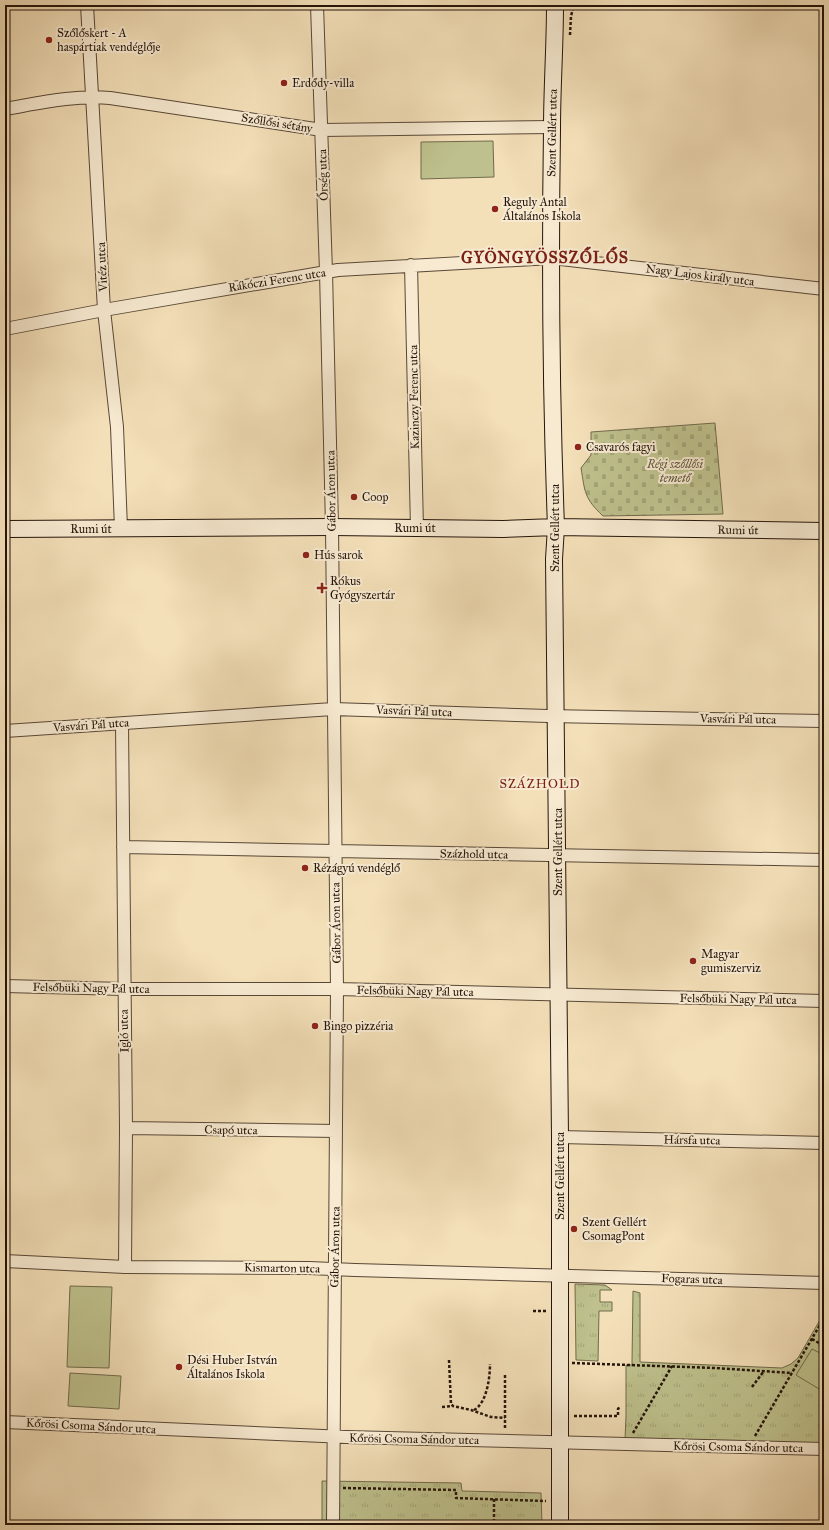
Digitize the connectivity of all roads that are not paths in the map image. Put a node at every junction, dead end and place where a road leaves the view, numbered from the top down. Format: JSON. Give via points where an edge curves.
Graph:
{"nodes":[{"id":1,"x":87,"y":5,"type":"edge"},
{"id":2,"x":317,"y":5,"type":"edge"},
{"id":3,"x":555,"y":5,"type":"edge"},
{"id":4,"x":563,"y":5,"type":"edge"},
{"id":5,"x":554,"y":60,"type":"junction"},
{"id":6,"x":92,"y":96,"type":"junction"},
{"id":7,"x":5,"y":109,"type":"edge"},
{"id":8,"x":552,"y":127,"type":"junction"},
{"id":9,"x":322,"y":130,"type":"junction"},
{"id":10,"x":552,"y":258,"type":"junction"},
{"id":11,"x":411,"y":265,"type":"junction"},
{"id":12,"x":326,"y":272,"type":"junction"},
{"id":13,"x":824,"y":289,"type":"edge"},
{"id":14,"x":104,"y":310,"type":"junction"},
{"id":15,"x":5,"y":329,"type":"edge"},
{"id":16,"x":332,"y":527,"type":"junction"},
{"id":17,"x":556,"y":527,"type":"junction"},
{"id":18,"x":121,"y":528,"type":"junction"},
{"id":19,"x":5,"y":529,"type":"edge"},
{"id":20,"x":417,"y":529,"type":"junction"},
{"id":21,"x":824,"y":531,"type":"edge"},
{"id":22,"x":333,"y":709,"type":"junction"},
{"id":23,"x":556,"y":716,"type":"junction"},
{"id":24,"x":824,"y":721,"type":"edge"},
{"id":25,"x":122,"y":724,"type":"junction"},
{"id":26,"x":5,"y":731,"type":"edge"},
{"id":27,"x":123,"y":847,"type":"junction"},
{"id":28,"x":335,"y":851,"type":"junction"},
{"id":29,"x":558,"y":856,"type":"junction"},
{"id":30,"x":824,"y":860,"type":"edge"},
{"id":31,"x":5,"y":986,"type":"edge"},
{"id":32,"x":124,"y":989,"type":"junction"},
{"id":33,"x":337,"y":989,"type":"junction"},
{"id":34,"x":559,"y":994,"type":"junction"},
{"id":35,"x":824,"y":1001,"type":"edge"},
{"id":36,"x":126,"y":1128,"type":"junction"},
{"id":37,"x":336,"y":1131,"type":"junction"},
{"id":38,"x":560,"y":1137,"type":"junction"},
{"id":39,"x":824,"y":1143,"type":"edge"},
{"id":40,"x":5,"y":1261,"type":"edge"},
{"id":41,"x":124,"y":1267,"type":"junction"},
{"id":42,"x":334,"y":1270,"type":"junction"},
{"id":43,"x":560,"y":1275,"type":"junction"},
{"id":44,"x":824,"y":1283,"type":"edge"},
{"id":45,"x":5,"y":1422,"type":"edge"},
{"id":46,"x":333,"y":1437,"type":"junction"},
{"id":47,"x":560,"y":1443,"type":"junction"},
{"id":48,"x":824,"y":1449,"type":"edge"},
{"id":49,"x":333,"y":1525,"type":"edge"},
{"id":50,"x":560,"y":1525,"type":"edge"}],
"edges":[{"from":1,"to":6,"type":"street","name":"Vitéz utca"},
{"from":2,"to":9,"type":"street","name":"Őrség utca"},
{"from":3,"to":5,"type":"street","name":"Szent Gellért utca"},
{"from":4,"to":5,"type":"street","name":"Szent Gellért utca"},
{"from":5,"to":8,"type":"street","name":"Szent Gellért utca"},
{"from":6,"to":7,"type":"street","name":"Szőllősi sétány"},
{"from":6,"to":9,"type":"street","name":"Szőllősi sétány"},
{"from":6,"to":14,"type":"street","name":"Vitéz utca"},
{"from":8,"to":9,"type":"street","name":"Szőllősi sétány"},
{"from":8,"to":10,"type":"street","name":"Szent Gellért utca"},
{"from":9,"to":12,"type":"street","name":"Őrség utca"},
{"from":10,"to":11,"type":"street","name":"Rákóczi Ferenc utca"},
{"from":10,"to":13,"type":"street","name":"Nagy Lajos király utca"},
{"from":10,"to":17,"type":"street","name":"Szent Gellért utca"},
{"from":11,"to":12,"type":"street","name":"Rákóczi Ferenc utca"},
{"from":11,"to":20,"type":"street","name":"Kazinczy Ferenc utca"},
{"from":12,"to":14,"type":"street","name":"Rákóczi Ferenc utca"},
{"from":12,"to":16,"type":"street","name":"Gábor Áron utca"},
{"from":14,"to":15,"type":"street","name":"Rákóczi Ferenc utca"},
{"from":14,"to":18,"type":"street","name":"Vitéz utca","via":[[117,427]]},
{"from":16,"to":18,"type":"street","name":"Rumi út"},
{"from":16,"to":20,"type":"street","name":"Rumi út"},
{"from":16,"to":22,"type":"street","name":"Gábor Áron utca"},
{"from":17,"to":20,"type":"street","name":"Rumi út"},
{"from":17,"to":21,"type":"street","name":"Rumi út"},
{"from":17,"to":23,"type":"street","name":"Szent Gellért utca"},
{"from":18,"to":19,"type":"street","name":"Rumi út"},
{"from":22,"to":23,"type":"street","name":"Vasvári Pál utca"},
{"from":22,"to":25,"type":"street","name":"Vasvári Pál utca"},
{"from":22,"to":28,"type":"street","name":"Gábor Áron utca"},
{"from":23,"to":24,"type":"street","name":"Vasvári Pál utca"},
{"from":23,"to":29,"type":"street","name":"Szent Gellért utca"},
{"from":25,"to":26,"type":"street","name":"Vasvári Pál utca"},
{"from":25,"to":27,"type":"street","name":"Igló utca"},
{"from":27,"to":28,"type":"street","name":"Százhold utca"},
{"from":27,"to":32,"type":"street","name":"Igló utca"},
{"from":28,"to":29,"type":"street","name":"Százhold utca"},
{"from":28,"to":33,"type":"street","name":"Gábor Áron utca"},
{"from":29,"to":30,"type":"street","name":"Százhold utca"},
{"from":29,"to":34,"type":"street","name":"Szent Gellért utca"},
{"from":31,"to":32,"type":"street","name":"Felsőbüki Nagy Pál utca"},
{"from":32,"to":33,"type":"street","name":"Felsőbüki Nagy Pál utca"},
{"from":32,"to":36,"type":"street","name":"Igló utca"},
{"from":33,"to":34,"type":"street","name":"Felsőbüki Nagy Pál utca"},
{"from":33,"to":37,"type":"street","name":"Gábor Áron utca"},
{"from":34,"to":35,"type":"street","name":"Felsőbüki Nagy Pál utca"},
{"from":34,"to":38,"type":"street","name":"Szent Gellért utca"},
{"from":36,"to":37,"type":"street","name":"Csapó utca"},
{"from":36,"to":41,"type":"street","name":"Igló utca"},
{"from":37,"to":42,"type":"street","name":"Gábor Áron utca"},
{"from":38,"to":39,"type":"street","name":"Hársfa utca"},
{"from":38,"to":43,"type":"street","name":"Szent Gellért utca"},
{"from":40,"to":41,"type":"street","name":"Kismarton utca"},
{"from":41,"to":42,"type":"street","name":"Kismarton utca"},
{"from":42,"to":43,"type":"street","name":"Kismarton utca"},
{"from":42,"to":46,"type":"street","name":"Gábor Áron utca"},
{"from":43,"to":44,"type":"street","name":"Fogaras utca"},
{"from":43,"to":47,"type":"street","name":"Szent Gellért utca"},
{"from":45,"to":46,"type":"street","name":"Kőrösi Csoma Sándor utca"},
{"from":46,"to":47,"type":"street","name":"Kőrösi Csoma Sándor utca"},
{"from":46,"to":49,"type":"street","name":"Gábor Áron utca"},
{"from":47,"to":48,"type":"street","name":"Kőrösi Csoma Sándor utca"},
{"from":47,"to":50,"type":"street","name":"Szent Gellért utca"}]}
